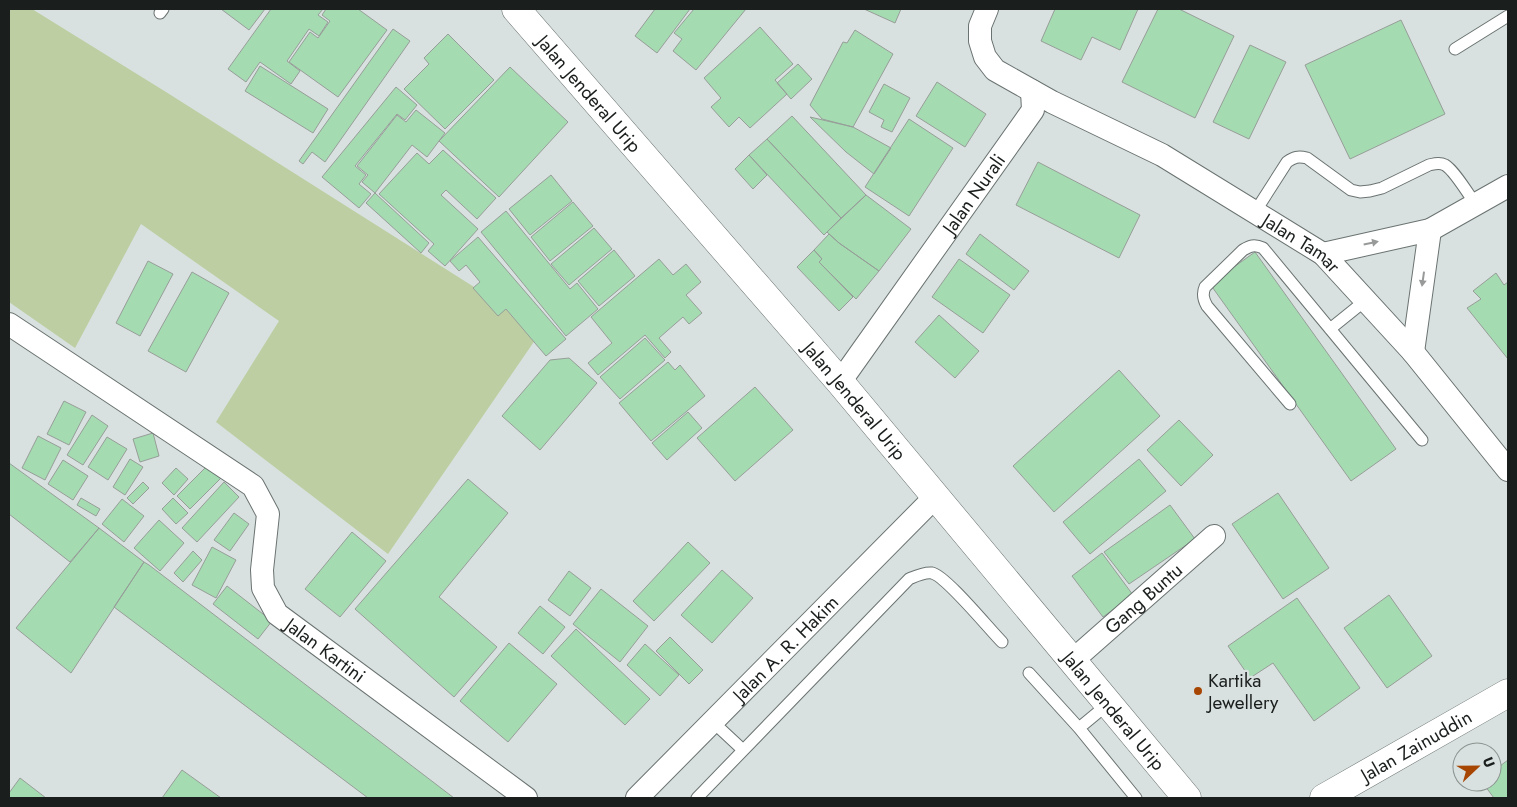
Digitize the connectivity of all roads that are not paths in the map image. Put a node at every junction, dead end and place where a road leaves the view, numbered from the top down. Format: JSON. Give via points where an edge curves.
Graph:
{"nodes":[{"id":1,"x":516,"y":9,"type":"edge"},
{"id":2,"x":987,"y":9,"type":"edge"},
{"id":3,"x":1508,"y":16,"type":"edge"},
{"id":4,"x":1455,"y":49,"type":"dead end"},
{"id":5,"x":1032,"y":91,"type":"junction"},
{"id":6,"x":1508,"y":186,"type":"edge"},
{"id":7,"x":1476,"y":204,"type":"junction"},
{"id":8,"x":1255,"y":212,"type":"junction"},
{"id":9,"x":1430,"y":230,"type":"junction"},
{"id":10,"x":1323,"y":254,"type":"junction"},
{"id":11,"x":1366,"y":300,"type":"junction"},
{"id":12,"x":9,"y":324,"type":"edge"},
{"id":13,"x":1330,"y":329,"type":"junction"},
{"id":14,"x":1413,"y":352,"type":"junction"},
{"id":15,"x":840,"y":382,"type":"junction"},
{"id":16,"x":1290,"y":404,"type":"dead end"},
{"id":17,"x":1422,"y":440,"type":"dead end"},
{"id":18,"x":1508,"y":470,"type":"edge"},
{"id":19,"x":935,"y":497,"type":"junction"},
{"id":20,"x":1214,"y":536,"type":"dead end"},
{"id":21,"x":1002,"y":642,"type":"dead end"},
{"id":22,"x":1072,"y":661,"type":"junction"},
{"id":23,"x":1029,"y":673,"type":"dead end"},
{"id":24,"x":1508,"y":693,"type":"edge"},
{"id":25,"x":1108,"y":704,"type":"junction"},
{"id":26,"x":713,"y":722,"type":"junction"},
{"id":27,"x":1079,"y":728,"type":"junction"},
{"id":28,"x":743,"y":750,"type":"junction"},
{"id":29,"x":526,"y":798,"type":"edge"},
{"id":30,"x":637,"y":798,"type":"edge"},
{"id":31,"x":697,"y":798,"type":"edge"},
{"id":32,"x":1136,"y":798,"type":"edge"},
{"id":33,"x":1187,"y":798,"type":"edge"},
{"id":34,"x":1324,"y":798,"type":"edge"}],
"edges":[{"from":1,"to":15,"type":"street","name":"Jalan Jenderal Urip"},
{"from":2,"to":5,"type":"street","via":[[980,26],[985,57],[995,70]]},
{"from":3,"to":4,"type":"lane"},
{"from":5,"to":8,"type":"street","name":"Jalan Tamar","via":[[1162,155]]},
{"from":5,"to":15,"type":"street","name":"Jalan Nurali","via":[[1033,110]]},
{"from":6,"to":7,"type":"street"},
{"from":7,"to":8,"type":"lane","via":[[1444,164],[1428,165],[1382,188],[1360,192],[1351,190],[1307,158],[1299,156],[1287,162]]},
{"from":7,"to":9,"type":"street"},
{"from":8,"to":10,"type":"street","name":"Jalan Tamar"},
{"from":10,"to":9,"type":"street","one_way":true},
{"from":9,"to":14,"type":"street","one_way":true},
{"from":10,"to":11,"type":"street","name":"Jalan Tamar"},
{"from":11,"to":13,"type":"lane"},
{"from":11,"to":14,"type":"street","name":"Jalan Tamar"},
{"from":12,"to":29,"type":"street","name":"Jalan Kartini","via":[[253,486],[268,514],[262,579],[263,588],[277,614]]},
{"from":13,"to":16,"type":"lane","via":[[1263,248],[1256,245],[1243,250],[1205,287],[1203,292],[1207,306]]},
{"from":13,"to":17,"type":"lane"},
{"from":14,"to":18,"type":"street","name":"Jalan Tamar"},
{"from":15,"to":19,"type":"street","name":"Jalan Jenderal Urip"},
{"from":19,"to":22,"type":"street","name":"Jalan Jenderal Urip"},
{"from":19,"to":26,"type":"street","name":"Jalan A. R. Hakim"},
{"from":20,"to":22,"type":"street","name":"Gang Buntu"},
{"from":21,"to":28,"type":"lane","via":[[946,580],[933,573],[921,574],[910,579]]},
{"from":22,"to":25,"type":"street","name":"Jalan Jenderal Urip"},
{"from":23,"to":27,"type":"lane"},
{"from":24,"to":34,"type":"street","name":"Jalan Zainuddin"},
{"from":25,"to":27,"type":"lane"},
{"from":25,"to":33,"type":"street","name":"Jalan Jenderal Urip"},
{"from":26,"to":28,"type":"lane"},
{"from":26,"to":30,"type":"street","name":"Jalan A. R. Hakim"},
{"from":27,"to":32,"type":"lane"},
{"from":28,"to":31,"type":"lane"}]}
